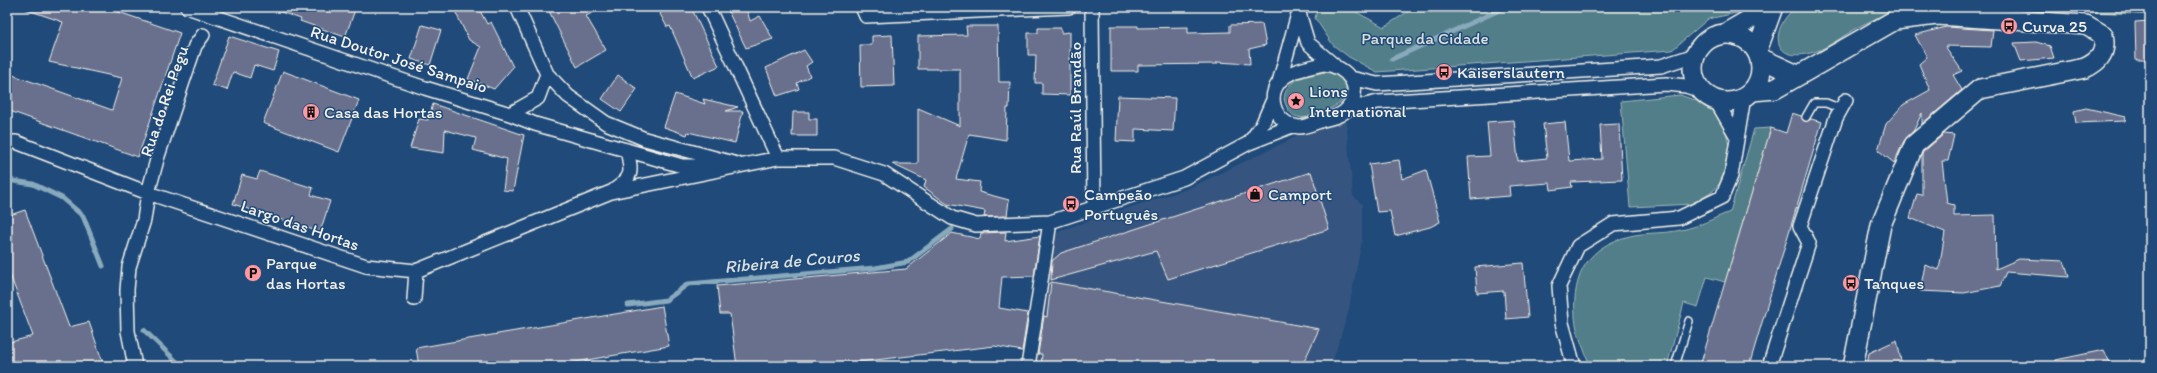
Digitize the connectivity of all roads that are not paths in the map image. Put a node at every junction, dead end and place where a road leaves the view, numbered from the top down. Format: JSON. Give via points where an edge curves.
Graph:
{"nodes":[{"id":1,"x":187,"y":7,"type":"edge"},
{"id":2,"x":517,"y":7,"type":"edge"},
{"id":3,"x":708,"y":7,"type":"edge"},
{"id":4,"x":862,"y":7,"type":"edge"},
{"id":5,"x":1069,"y":7,"type":"edge"},
{"id":6,"x":1092,"y":7,"type":"edge"},
{"id":7,"x":1772,"y":7,"type":"edge"},
{"id":8,"x":1300,"y":10,"type":"edge"},
{"id":9,"x":210,"y":15,"type":"junction"},
{"id":10,"x":1726,"y":33,"type":"junction"},
{"id":11,"x":1758,"y":55,"type":"junction"},
{"id":12,"x":1695,"y":56,"type":"junction"},
{"id":13,"x":1334,"y":65,"type":"junction"},
{"id":14,"x":547,"y":74,"type":"junction"},
{"id":15,"x":1797,"y":75,"type":"junction"},
{"id":16,"x":1351,"y":78,"type":"junction"},
{"id":17,"x":1279,"y":82,"type":"junction"},
{"id":18,"x":1748,"y":94,"type":"junction"},
{"id":19,"x":1710,"y":96,"type":"junction"},
{"id":20,"x":1272,"y":102,"type":"junction"},
{"id":21,"x":1843,"y":105,"type":"joint"},
{"id":22,"x":1348,"y":108,"type":"junction"},
{"id":23,"x":510,"y":114,"type":"junction"},
{"id":24,"x":1806,"y":117,"type":"dead end"},
{"id":25,"x":1292,"y":126,"type":"junction"},
{"id":26,"x":1737,"y":137,"type":"junction"},
{"id":27,"x":7,"y":142,"type":"edge"},
{"id":28,"x":1249,"y":143,"type":"junction"},
{"id":29,"x":627,"y":150,"type":"junction"},
{"id":30,"x":778,"y":158,"type":"junction"},
{"id":31,"x":739,"y":164,"type":"junction"},
{"id":32,"x":611,"y":192,"type":"junction"},
{"id":33,"x":148,"y":193,"type":"junction"},
{"id":34,"x":1094,"y":208,"type":"junction"},
{"id":35,"x":1050,"y":222,"type":"junction"},
{"id":36,"x":416,"y":271,"type":"junction"},
{"id":37,"x":414,"y":299,"type":"dead end"},
{"id":38,"x":1689,"y":320,"type":"dead end"},
{"id":39,"x":135,"y":366,"type":"edge"},
{"id":40,"x":1028,"y":366,"type":"edge"},
{"id":41,"x":1574,"y":366,"type":"edge"},
{"id":42,"x":1675,"y":366,"type":"edge"},
{"id":43,"x":1769,"y":366,"type":"edge"},
{"id":44,"x":1853,"y":366,"type":"edge"}],
"edges":[{"from":1,"to":9,"type":"street","name":"Rua Doutor José Sampaio"},
{"from":2,"to":14,"type":"street","name":"Rua Doutor José Sampaio"},
{"from":3,"to":30,"type":"street"},
{"from":4,"to":5,"type":"street","via":[[866,16]]},
{"from":6,"to":34,"type":"street","name":"Rua Raúl Brandão"},
{"from":7,"to":10,"type":"street"},
{"from":7,"to":11,"type":"street"},
{"from":8,"to":13,"type":"street","via":[[1308,42]]},
{"from":8,"to":17,"type":"street"},
{"from":9,"to":23,"type":"street","name":"Rua Doutor José Sampaio"},
{"from":9,"to":33,"type":"street","name":"Rua do Rei Pegu","via":[[203,35],[202,48],[165,159],[153,178]]},
{"from":10,"to":11,"type":"street","via":[[1744,38]]},
{"from":10,"to":12,"type":"street","via":[[1707,40]]},
{"from":11,"to":15,"type":"street"},
{"from":11,"to":18,"type":"street","via":[[1760,75]]},
{"from":12,"to":16,"type":"street","via":[[1661,66],[1390,84]]},
{"from":12,"to":19,"type":"street","via":[[1694,75],[1698,85]]},
{"from":13,"to":16,"type":"street","via":[[1344,70]]},
{"from":13,"to":17,"type":"street","via":[[1324,64],[1287,75]]},
{"from":14,"to":23,"type":"street","via":[[538,98]]},
{"from":14,"to":31,"type":"street","name":"Rua Doutor José Sampaio","via":[[568,96],[606,123],[646,139]]},
{"from":15,"to":18,"type":"street","via":[[1775,89]]},
{"from":15,"to":44,"type":"street","via":[[1895,20],[1937,15],[2086,25],[2103,35],[2105,45],[2095,63],[2084,68],[1980,89],[1914,145],[1881,225]]},
{"from":16,"to":22,"type":"street","via":[[1353,99]]},
{"from":17,"to":20,"type":"street"},
{"from":18,"to":19,"type":"street","via":[[1725,102]]},
{"from":18,"to":26,"type":"street"},
{"from":19,"to":22,"type":"street","via":[[1686,86],[1666,84],[1378,102]]},
{"from":19,"to":26,"type":"street"},
{"from":20,"to":25,"type":"street","via":[[1282,121]]},
{"from":20,"to":28,"type":"street","name":"Rua Doutor José Sampaio","via":[[1262,125]]},
{"from":21,"to":24,"type":"lane","via":[[1814,103]]},
{"from":21,"to":43,"type":"street","via":[[1836,118],[1800,226],[1809,243]]},
{"from":22,"to":25,"type":"street","via":[[1339,115],[1310,125]]},
{"from":23,"to":29,"type":"street","name":"Rua Doutor José Sampaio","via":[[535,124]]},
{"from":25,"to":28,"type":"street","name":"Rua Doutor José Sampaio"},
{"from":26,"to":41,"type":"street","via":[[1731,176],[1722,197],[1680,218],[1613,224],[1578,246],[1559,286],[1562,323]]},
{"from":27,"to":33,"type":"street","name":"Largo das Hortas","via":[[16,142]]},
{"from":28,"to":34,"type":"street","name":"Rua Doutor José Sampaio","via":[[1184,178]]},
{"from":29,"to":31,"type":"street","name":"Rua Doutor José Sampaio","via":[[682,166]]},
{"from":29,"to":32,"type":"street","via":[[631,167],[627,181]]},
{"from":30,"to":31,"type":"street","name":"Rua Doutor José Sampaio"},
{"from":30,"to":35,"type":"street","name":"Rua Doutor José Sampaio","via":[[834,158],[884,174],[952,218],[976,225]]},
{"from":31,"to":32,"type":"street","name":"Rua Doutor José Sampaio"},
{"from":32,"to":36,"type":"street"},
{"from":33,"to":36,"type":"street","name":"Largo das Hortas","via":[[366,266]]},
{"from":33,"to":39,"type":"street","name":"Rua do Rei Pegu","via":[[144,220],[129,267],[127,290],[128,331]]},
{"from":34,"to":35,"type":"street","name":"Rua Doutor José Sampaio"},
{"from":35,"to":40,"type":"street"},
{"from":36,"to":37,"type":"street"},
{"from":38,"to":42,"type":"lane"}]}
